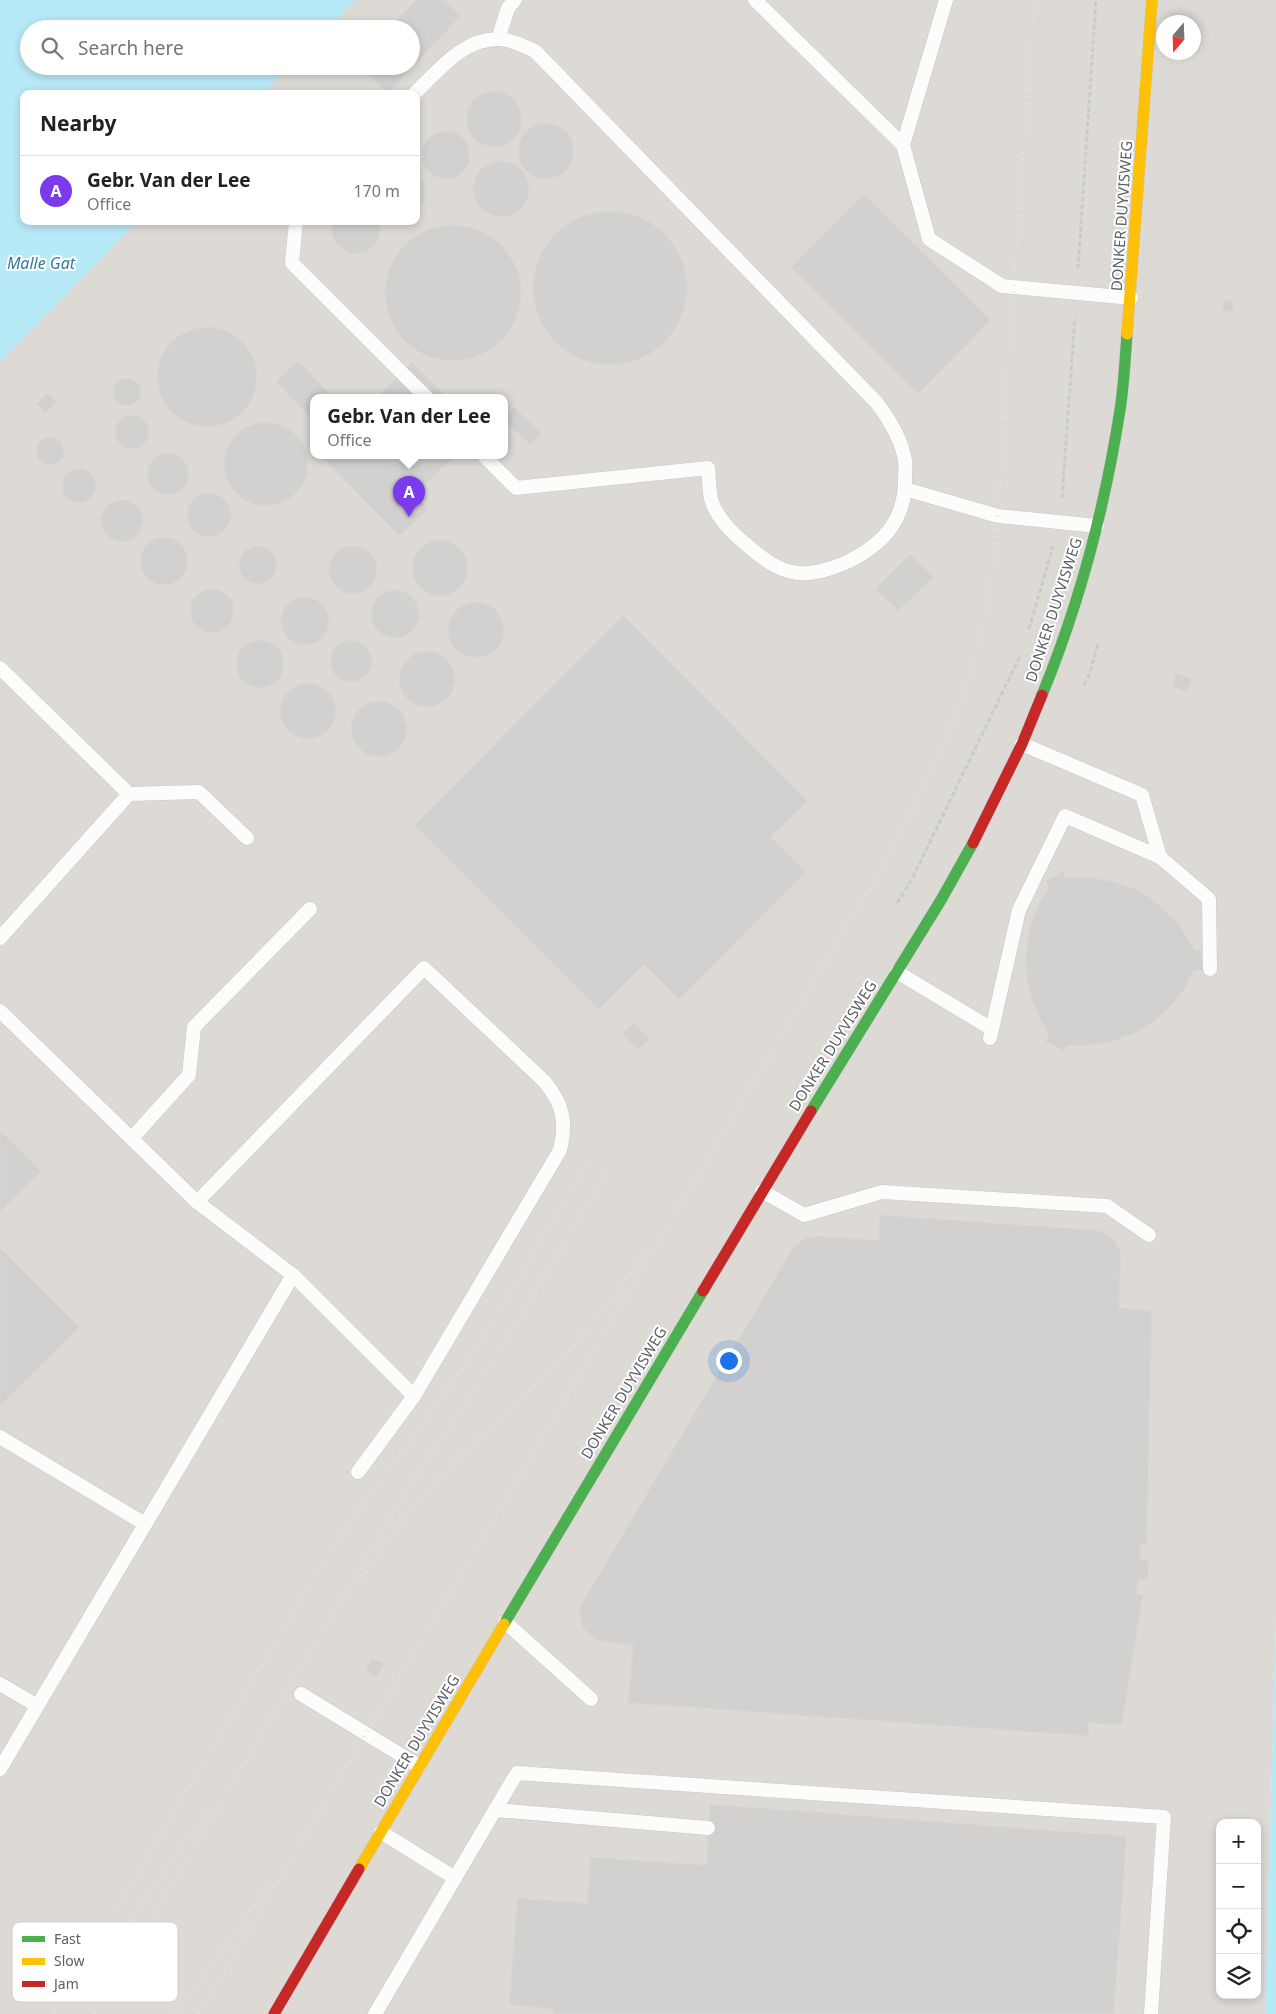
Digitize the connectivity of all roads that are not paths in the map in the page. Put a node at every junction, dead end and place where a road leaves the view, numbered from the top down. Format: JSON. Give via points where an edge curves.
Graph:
{"nodes":[{"id":1,"x":515,"y":0,"type":"edge"},
{"id":2,"x":755,"y":0,"type":"edge"},
{"id":3,"x":946,"y":0,"type":"edge"},
{"id":4,"x":1152,"y":0,"type":"edge"},
{"id":5,"x":498,"y":39,"type":"junction"},
{"id":6,"x":418,"y":90,"type":"edge"},
{"id":7,"x":903,"y":145,"type":"junction"},
{"id":8,"x":296,"y":225,"type":"edge"},
{"id":9,"x":1131,"y":298,"type":"junction"},
{"id":10,"x":423,"y":394,"type":"edge"},
{"id":11,"x":487,"y":459,"type":"edge"},
{"id":12,"x":905,"y":489,"type":"junction"},
{"id":13,"x":1097,"y":526,"type":"junction"},
{"id":14,"x":0,"y":668,"type":"edge"},
{"id":15,"x":1022,"y":744,"type":"junction"},
{"id":16,"x":129,"y":794,"type":"junction"},
{"id":17,"x":248,"y":838,"type":"dead end"},
{"id":18,"x":1160,"y":857,"type":"junction"},
{"id":19,"x":310,"y":909,"type":"dead end"},
{"id":20,"x":0,"y":938,"type":"edge"},
{"id":21,"x":1210,"y":969,"type":"dead end"},
{"id":22,"x":897,"y":972,"type":"junction"},
{"id":23,"x":0,"y":1011,"type":"edge"},
{"id":24,"x":132,"y":1138,"type":"junction"},
{"id":25,"x":762,"y":1192,"type":"junction"},
{"id":26,"x":197,"y":1202,"type":"junction"},
{"id":27,"x":1149,"y":1235,"type":"dead end"},
{"id":28,"x":293,"y":1275,"type":"junction"},
{"id":29,"x":414,"y":1396,"type":"junction"},
{"id":30,"x":0,"y":1437,"type":"edge"},
{"id":31,"x":358,"y":1472,"type":"dead end"},
{"id":32,"x":145,"y":1524,"type":"junction"},
{"id":33,"x":505,"y":1622,"type":"junction"},
{"id":34,"x":0,"y":1684,"type":"edge"},
{"id":35,"x":301,"y":1694,"type":"dead end"},
{"id":36,"x":591,"y":1700,"type":"dead end"},
{"id":37,"x":36,"y":1705,"type":"junction"},
{"id":38,"x":419,"y":1766,"type":"junction"},
{"id":39,"x":0,"y":1769,"type":"edge"},
{"id":40,"x":495,"y":1810,"type":"junction"},
{"id":41,"x":708,"y":1828,"type":"dead end"},
{"id":42,"x":381,"y":1832,"type":"junction"},
{"id":43,"x":455,"y":1878,"type":"junction"},
{"id":44,"x":274,"y":2014,"type":"edge"},
{"id":45,"x":375,"y":2014,"type":"edge"},
{"id":46,"x":1151,"y":2014,"type":"edge"}],
"edges":[{"from":1,"to":5,"type":"lane","via":[[508,8]]},
{"from":2,"to":7,"type":"lane"},
{"from":3,"to":7,"type":"lane"},
{"from":4,"to":9,"type":"street","name":"DONKER DUYVISWEG"},
{"from":5,"to":6,"type":"lane","via":[[477,43],[457,53]]},
{"from":5,"to":12,"type":"lane","via":[[535,50],[877,403],[888,418],[905,460]]},
{"from":7,"to":9,"type":"lane","via":[[929,239],[1002,286]]},
{"from":8,"to":10,"type":"lane","via":[[292,263]]},
{"from":9,"to":13,"type":"street","name":"DONKER DUYVISWEG","via":[[1120,409]]},
{"from":11,"to":12,"type":"lane","via":[[516,488],[708,468],[711,499],[718,514],[740,540],[772,565],[797,573],[811,574],[862,555],[882,539],[899,516]]},
{"from":12,"to":13,"type":"lane","via":[[998,516]]},
{"from":13,"to":15,"type":"street","name":"DONKER DUYVISWEG","via":[[1056,661]]},
{"from":14,"to":16,"type":"lane"},
{"from":15,"to":18,"type":"lane","via":[[1142,795]]},
{"from":15,"to":22,"type":"street","name":"DONKER DUYVISWEG","via":[[984,822]]},
{"from":16,"to":17,"type":"lane","via":[[199,792]]},
{"from":16,"to":20,"type":"lane"},
{"from":18,"to":21,"type":"lane","via":[[1209,899]]},
{"from":18,"to":22,"type":"lane","via":[[1065,816],[1019,910],[991,1034]]},
{"from":19,"to":24,"type":"lane","via":[[194,1027],[189,1075]]},
{"from":22,"to":25,"type":"street","name":"DONKER DUYVISWEG"},
{"from":23,"to":24,"type":"lane"},
{"from":24,"to":26,"type":"lane"},
{"from":25,"to":27,"type":"lane","via":[[804,1215],[882,1192],[1107,1206]]},
{"from":25,"to":33,"type":"street","name":"DONKER DUYVISWEG"},
{"from":26,"to":28,"type":"lane"},
{"from":26,"to":29,"type":"lane","via":[[424,968],[548,1087],[560,1106],[564,1135],[554,1163]]},
{"from":28,"to":29,"type":"lane"},
{"from":28,"to":32,"type":"lane"},
{"from":29,"to":31,"type":"lane"},
{"from":30,"to":32,"type":"lane"},
{"from":32,"to":37,"type":"lane"},
{"from":33,"to":36,"type":"lane"},
{"from":33,"to":38,"type":"street","name":"DONKER DUYVISWEG"},
{"from":34,"to":37,"type":"lane"},
{"from":35,"to":38,"type":"lane"},
{"from":37,"to":39,"type":"lane"},
{"from":38,"to":42,"type":"street","name":"DONKER DUYVISWEG"},
{"from":40,"to":41,"type":"lane"},
{"from":40,"to":43,"type":"lane"},
{"from":40,"to":46,"type":"lane","via":[[517,1773],[1164,1817]]},
{"from":42,"to":43,"type":"lane"},
{"from":42,"to":44,"type":"street","name":"DONKER DUYVISWEG"},
{"from":43,"to":45,"type":"lane"}]}
